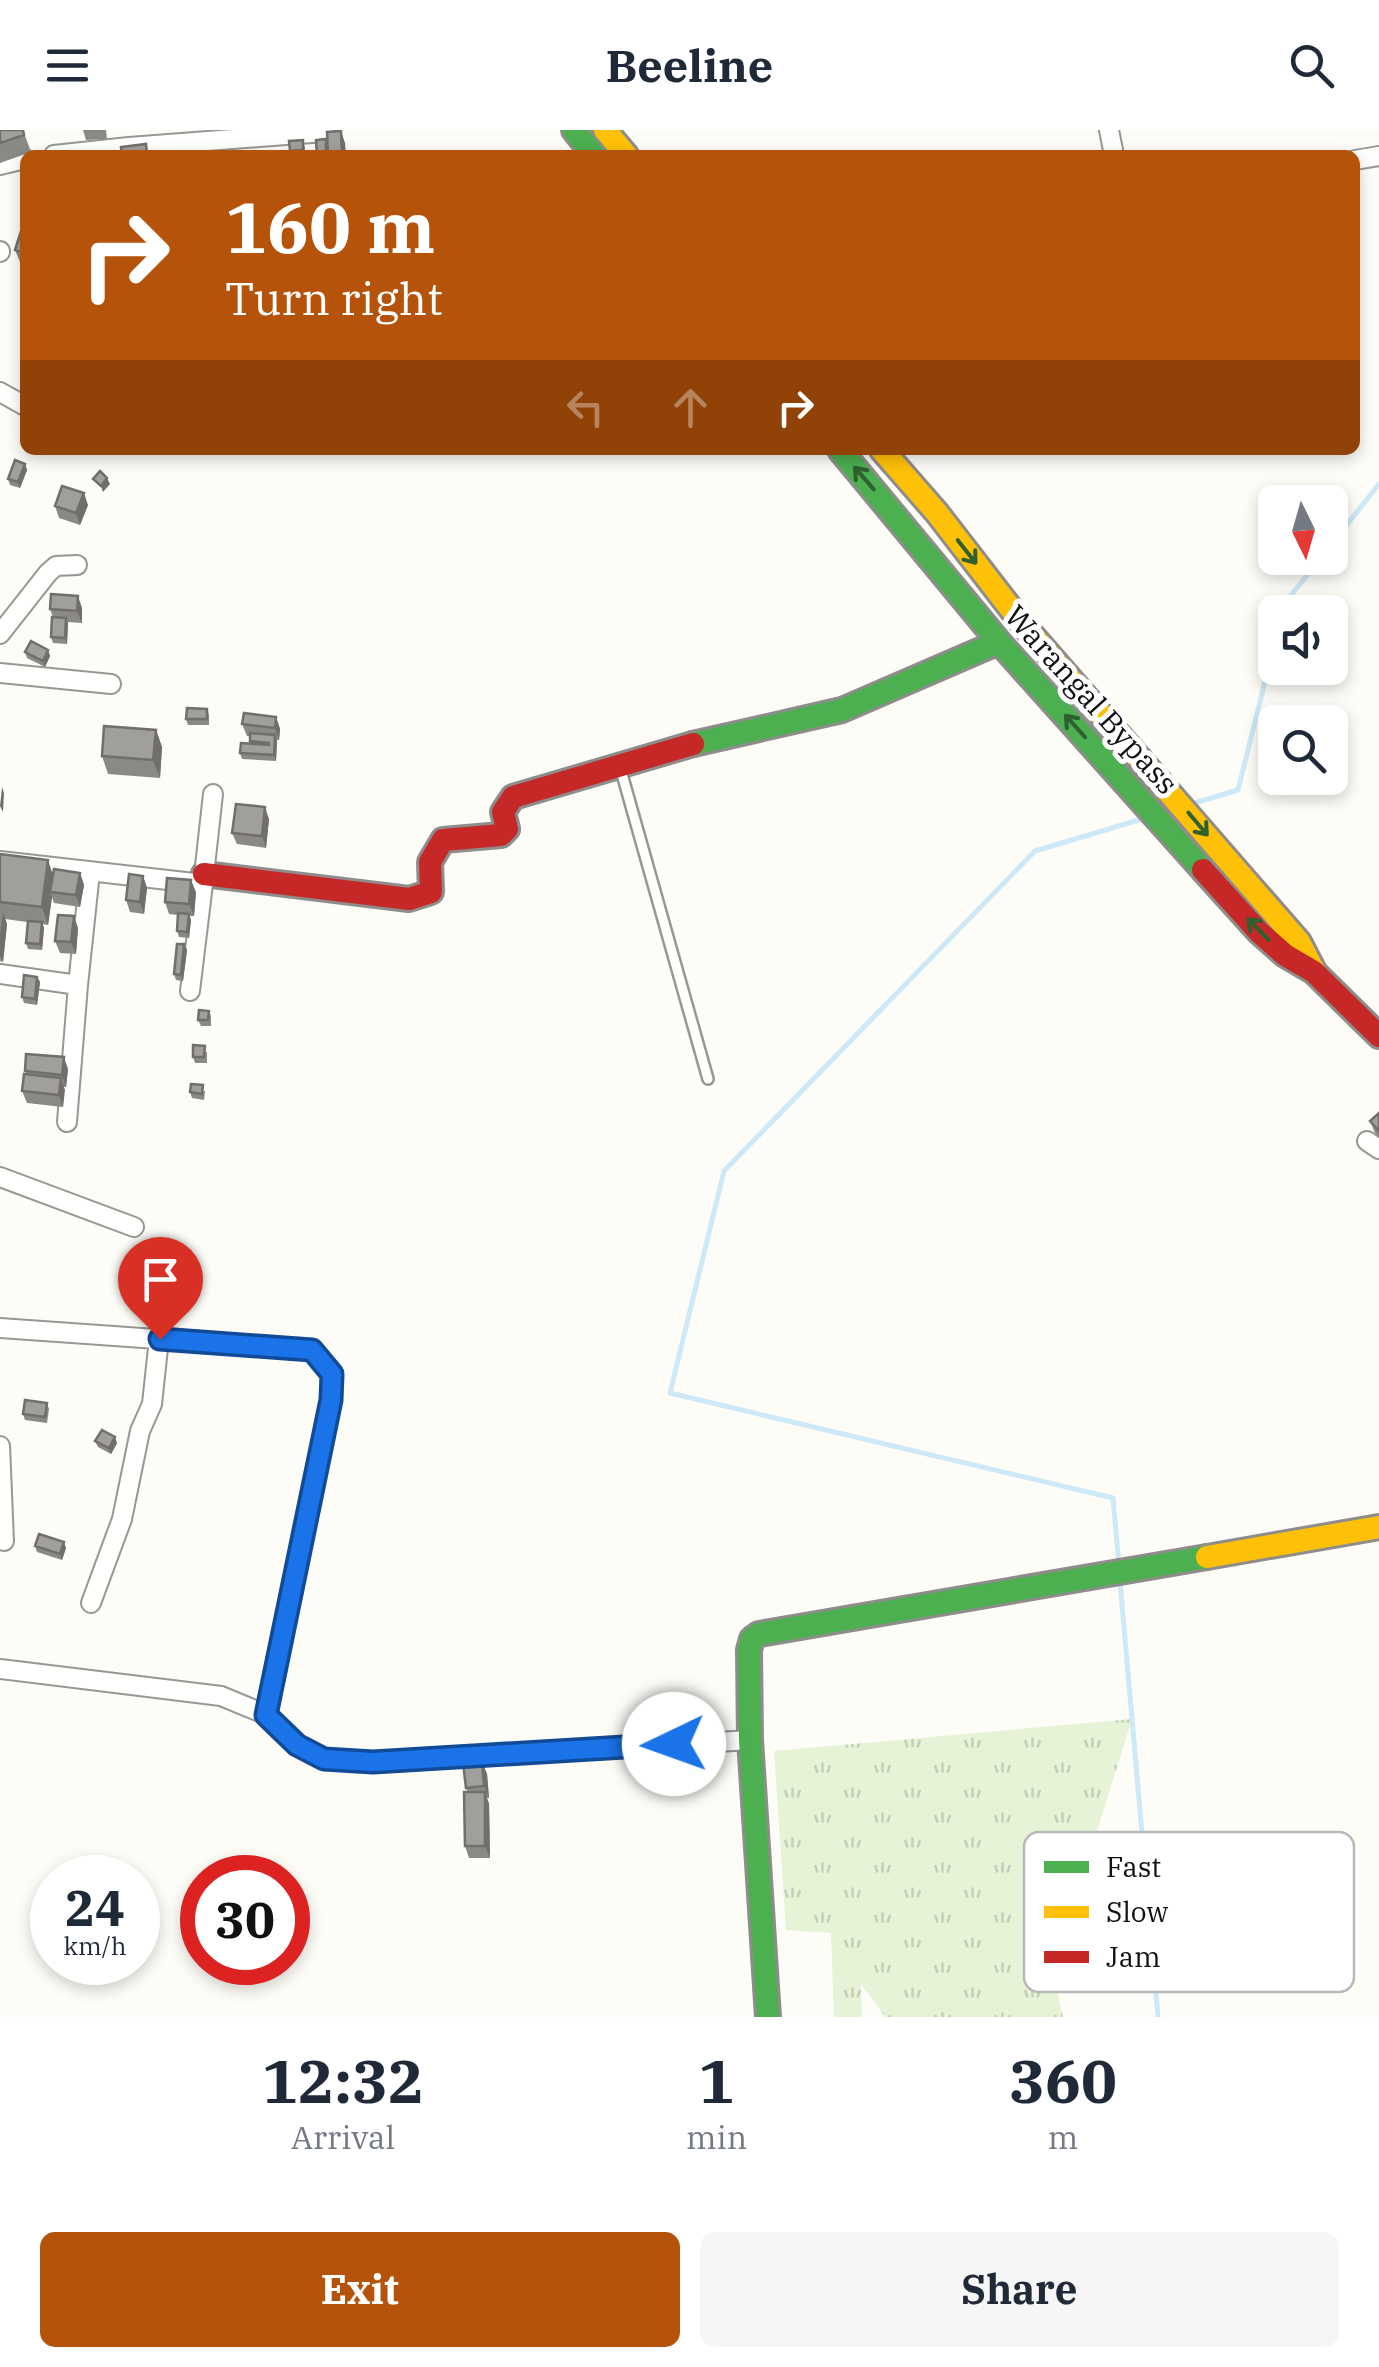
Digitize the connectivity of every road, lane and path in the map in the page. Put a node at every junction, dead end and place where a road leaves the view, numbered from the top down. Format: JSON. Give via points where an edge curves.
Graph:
{"nodes":[{"id":1,"x":574,"y":130,"type":"edge"},
{"id":2,"x":605,"y":130,"type":"edge"},
{"id":3,"x":326,"y":132,"type":"edge"},
{"id":4,"x":225,"y":141,"type":"edge"},
{"id":5,"x":115,"y":150,"type":"edge"},
{"id":6,"x":590,"y":150,"type":"edge"},
{"id":7,"x":622,"y":150,"type":"edge"},
{"id":8,"x":844,"y":455,"type":"edge"},
{"id":9,"x":886,"y":455,"type":"edge"},
{"id":10,"x":77,"y":565,"type":"dead end"},
{"id":11,"x":0,"y":634,"type":"edge"},
{"id":12,"x":998,"y":642,"type":"junction"},
{"id":13,"x":0,"y":673,"type":"edge"},
{"id":14,"x":111,"y":684,"type":"dead end"},
{"id":15,"x":620,"y":764,"type":"junction"},
{"id":16,"x":213,"y":794,"type":"dead end"},
{"id":17,"x":0,"y":861,"type":"edge"},
{"id":18,"x":90,"y":872,"type":"junction"},
{"id":19,"x":204,"y":879,"type":"junction"},
{"id":20,"x":1314,"y":972,"type":"junction"},
{"id":21,"x":0,"y":974,"type":"edge"},
{"id":22,"x":78,"y":984,"type":"junction"},
{"id":23,"x":190,"y":991,"type":"dead end"},
{"id":24,"x":1379,"y":1036,"type":"edge"},
{"id":25,"x":708,"y":1079,"type":"dead end"},
{"id":26,"x":68,"y":1122,"type":"dead end"},
{"id":27,"x":0,"y":1177,"type":"edge"},
{"id":28,"x":134,"y":1227,"type":"dead end"},
{"id":29,"x":0,"y":1328,"type":"edge"},
{"id":30,"x":160,"y":1339,"type":"junction"},
{"id":31,"x":0,"y":1446,"type":"edge"},
{"id":32,"x":1379,"y":1527,"type":"edge"},
{"id":33,"x":4,"y":1541,"type":"dead end"},
{"id":34,"x":92,"y":1603,"type":"dead end"},
{"id":35,"x":0,"y":1668,"type":"edge"},
{"id":36,"x":266,"y":1715,"type":"junction"},
{"id":37,"x":750,"y":1740,"type":"junction"},
{"id":38,"x":768,"y":2017,"type":"edge"}],
"edges":[{"from":1,"to":6,"type":"street"},
{"from":2,"to":7,"type":"street"},
{"from":3,"to":4,"type":"street"},
{"from":4,"to":5,"type":"street"},
{"from":12,"to":8,"type":"street","name":"Warangal Bypass","one_way":true},
{"from":9,"to":20,"type":"street","name":"Warangal Bypass","one_way":true,"via":[[1025,627],[1300,942]]},
{"from":10,"to":11,"type":"street","via":[[48,573]]},
{"from":12,"to":15,"type":"street","via":[[842,710]]},
{"from":20,"to":12,"type":"street","name":"Warangal Bypass","one_way":true,"via":[[1259,932]]},
{"from":13,"to":14,"type":"street"},
{"from":15,"to":19,"type":"street","via":[[512,796],[502,835],[442,840],[430,862],[430,892],[409,900]]},
{"from":15,"to":25,"type":"lane"},
{"from":16,"to":19,"type":"street"},
{"from":17,"to":18,"type":"street"},
{"from":18,"to":19,"type":"street"},
{"from":18,"to":22,"type":"street"},
{"from":19,"to":23,"type":"street"},
{"from":20,"to":24,"type":"street","name":"Warangal Bypass"},
{"from":21,"to":22,"type":"street"},
{"from":22,"to":26,"type":"street"},
{"from":27,"to":28,"type":"street"},
{"from":29,"to":30,"type":"street"},
{"from":30,"to":34,"type":"street","via":[[152,1404]]},
{"from":30,"to":36,"type":"street","via":[[312,1350],[332,1374]]},
{"from":31,"to":33,"type":"street"},
{"from":32,"to":37,"type":"street","via":[[759,1634],[749,1650]]},
{"from":35,"to":36,"type":"street","via":[[221,1696]]},
{"from":36,"to":37,"type":"street","via":[[297,1745],[324,1759],[373,1762]]},
{"from":37,"to":38,"type":"street"}]}
